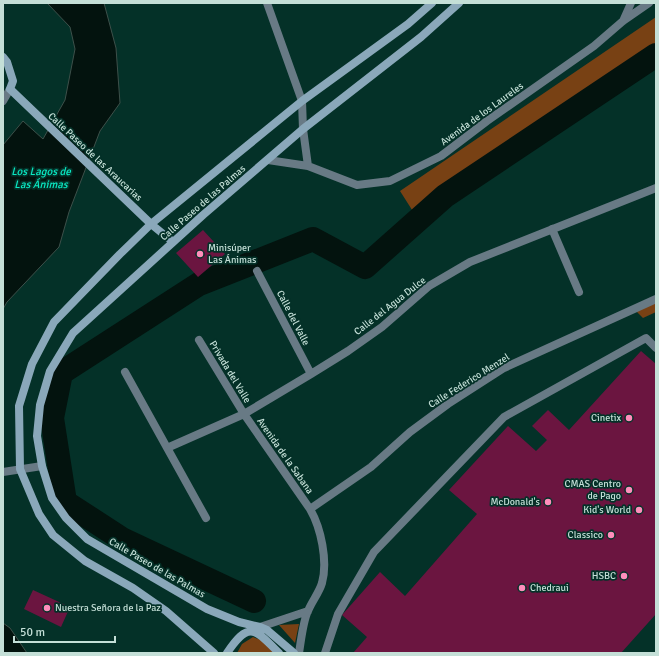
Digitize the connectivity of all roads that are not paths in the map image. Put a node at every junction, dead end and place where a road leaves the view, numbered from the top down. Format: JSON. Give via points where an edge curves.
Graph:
{"nodes":[{"id":1,"x":267,"y":3,"type":"edge"},
{"id":2,"x":432,"y":3,"type":"edge"},
{"id":3,"x":459,"y":3,"type":"edge"},
{"id":4,"x":631,"y":3,"type":"edge"},
{"id":5,"x":650,"y":3,"type":"edge"},
{"id":6,"x":622,"y":22,"type":"junction"},
{"id":7,"x":3,"y":57,"type":"edge"},
{"id":8,"x":7,"y":90,"type":"edge"},
{"id":9,"x":302,"y":101,"type":"junction"},
{"id":10,"x":3,"y":102,"type":"edge"},
{"id":11,"x":303,"y":129,"type":"junction"},
{"id":12,"x":268,"y":160,"type":"junction"},
{"id":13,"x":308,"y":166,"type":"junction"},
{"id":14,"x":656,"y":188,"type":"edge"},
{"id":15,"x":151,"y":224,"type":"junction"},
{"id":16,"x":552,"y":229,"type":"junction"},
{"id":17,"x":173,"y":242,"type":"junction"},
{"id":18,"x":257,"y":271,"type":"dead end"},
{"id":19,"x":579,"y":292,"type":"dead end"},
{"id":20,"x":656,"y":299,"type":"edge"},
{"id":21,"x":199,"y":340,"type":"dead end"},
{"id":22,"x":656,"y":348,"type":"edge"},
{"id":23,"x":125,"y":372,"type":"dead end"},
{"id":24,"x":311,"y":374,"type":"junction"},
{"id":25,"x":244,"y":414,"type":"junction"},
{"id":26,"x":167,"y":448,"type":"junction"},
{"id":27,"x":42,"y":466,"type":"junction"},
{"id":28,"x":20,"y":469,"type":"junction"},
{"id":29,"x":3,"y":472,"type":"edge"},
{"id":30,"x":310,"y":509,"type":"junction"},
{"id":31,"x":206,"y":518,"type":"dead end"},
{"id":32,"x":308,"y":611,"type":"junction"},
{"id":33,"x":260,"y":627,"type":"junction"},
{"id":34,"x":214,"y":653,"type":"edge"},
{"id":35,"x":227,"y":653,"type":"edge"},
{"id":36,"x":279,"y":653,"type":"edge"},
{"id":37,"x":294,"y":653,"type":"edge"},
{"id":38,"x":299,"y":653,"type":"edge"},
{"id":39,"x":325,"y":653,"type":"edge"}],
"edges":[{"from":1,"to":9,"type":"street"},
{"from":2,"to":9,"type":"main road","name":"Calle Paseo de las Palmas","via":[[408,24]]},
{"from":3,"to":11,"type":"main road","name":"Calle Paseo de las Palmas","via":[[421,37]]},
{"from":4,"to":6,"type":"street"},
{"from":5,"to":6,"type":"street","name":"Avenida de los Laureles"},
{"from":6,"to":13,"type":"street","name":"Avenida de los Laureles","via":[[594,46],[441,156],[390,180],[357,185]]},
{"from":7,"to":8,"type":"main road","via":[[12,81]]},
{"from":8,"to":10,"type":"street"},
{"from":8,"to":15,"type":"main road","name":"Calle Paseo de las Araucarias"},
{"from":9,"to":11,"type":"street"},
{"from":9,"to":15,"type":"main road","name":"Calle Paseo de las Palmas"},
{"from":11,"to":12,"type":"main road","name":"Calle Paseo de las Palmas"},
{"from":11,"to":13,"type":"street"},
{"from":12,"to":13,"type":"street","name":"Avenida de los Laureles"},
{"from":12,"to":17,"type":"main road","name":"Calle Paseo de las Palmas"},
{"from":14,"to":16,"type":"street","name":"Calle del Agua Dulce"},
{"from":15,"to":17,"type":"main road","name":"Calle Paseo de las Araucarias"},
{"from":15,"to":28,"type":"main road","name":"Calle Paseo de las Palmas","via":[[54,322],[35,357],[18,406]]},
{"from":16,"to":19,"type":"street"},
{"from":16,"to":24,"type":"street","name":"Calle del Agua Dulce","via":[[470,262],[429,286],[382,327]]},
{"from":17,"to":27,"type":"main road","name":"Calle Paseo de las Palmas","via":[[73,334],[50,371],[40,405],[37,436]]},
{"from":18,"to":24,"type":"street","name":"Calle del Valle"},
{"from":20,"to":30,"type":"street","name":"Calle Federico Menzel","via":[[504,368],[448,404],[410,432],[371,467]]},
{"from":21,"to":25,"type":"street","name":"Privada del Valle"},
{"from":22,"to":39,"type":"street","via":[[646,338],[504,417],[374,552],[338,614]]},
{"from":23,"to":26,"type":"street"},
{"from":24,"to":25,"type":"street","name":"Calle del Agua Dulce"},
{"from":25,"to":26,"type":"street","name":"Calle del Agua Dulce"},
{"from":25,"to":30,"type":"street","name":"Avenida de la Sabana"},
{"from":26,"to":31,"type":"street"},
{"from":27,"to":28,"type":"street"},
{"from":27,"to":33,"type":"main road","name":"Calle Paseo de las Palmas","via":[[52,498],[66,518],[87,539],[207,609],[239,622]]},
{"from":28,"to":29,"type":"street"},
{"from":28,"to":34,"type":"main road","name":"Calle Paseo de las Palmas","via":[[39,514],[53,535],[85,561],[133,588],[166,611]]},
{"from":30,"to":32,"type":"street","name":"Avenida de la Sabana","via":[[317,521],[324,566],[322,583]]},
{"from":32,"to":33,"type":"street"},
{"from":32,"to":38,"type":"street","name":"Avenida de la Sabana"},
{"from":33,"to":37,"type":"main road","name":"Calle Paseo de las Palmas"},
{"from":35,"to":36,"type":"main road","via":[[243,634],[255,632]]}]}
